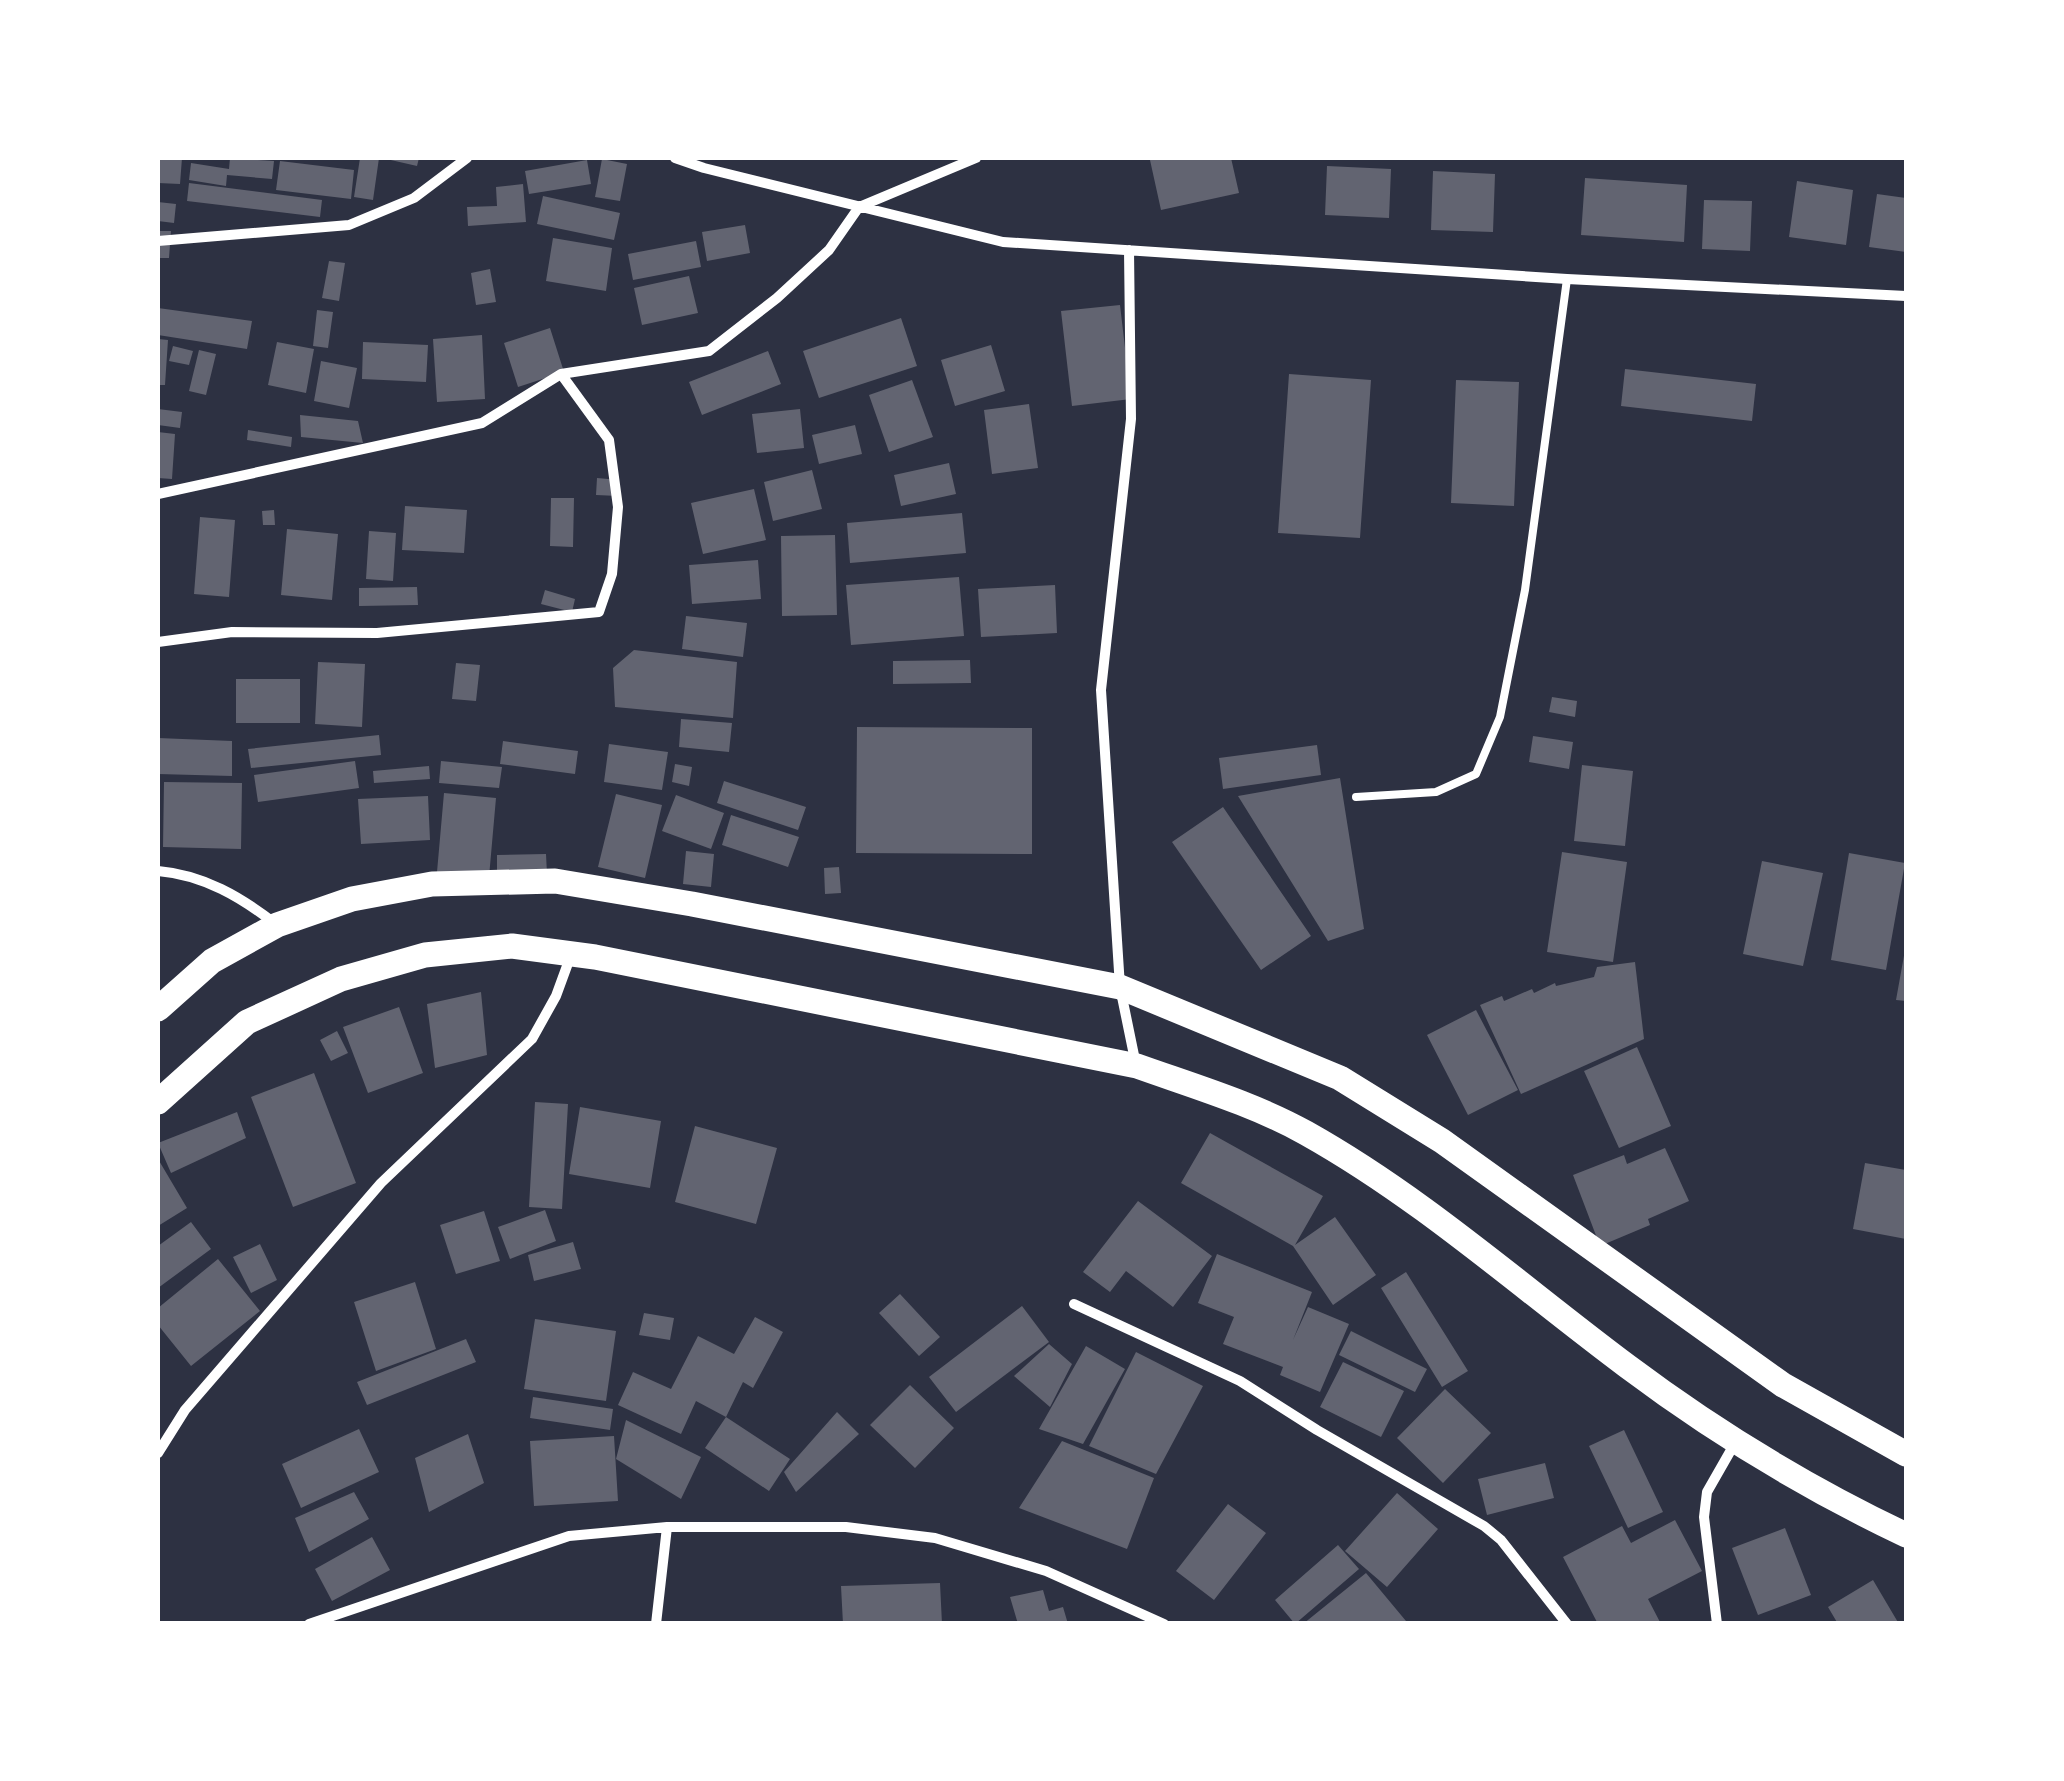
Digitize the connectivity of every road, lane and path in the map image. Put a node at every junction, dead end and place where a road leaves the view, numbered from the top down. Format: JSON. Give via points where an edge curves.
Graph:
{"nodes":[{"id":1,"x":467,"y":158,"type":"edge"},
{"id":2,"x":675,"y":158,"type":"edge"},
{"id":3,"x":976,"y":158,"type":"edge"},
{"id":4,"x":859,"y":207,"type":"junction"},
{"id":5,"x":158,"y":241,"type":"edge"},
{"id":6,"x":1130,"y":250,"type":"junction"},
{"id":7,"x":1567,"y":280,"type":"junction"},
{"id":8,"x":1906,"y":296,"type":"edge"},
{"id":9,"x":561,"y":374,"type":"junction"},
{"id":10,"x":158,"y":494,"type":"edge"},
{"id":11,"x":158,"y":642,"type":"edge"},
{"id":12,"x":1356,"y":797,"type":"dead end"},
{"id":13,"x":158,"y":871,"type":"edge"},
{"id":14,"x":277,"y":926,"type":"junction"},
{"id":15,"x":572,"y":954,"type":"junction"},
{"id":16,"x":1120,"y":987,"type":"junction"},
{"id":17,"x":158,"y":1010,"type":"edge"},
{"id":18,"x":1136,"y":1066,"type":"junction"},
{"id":19,"x":158,"y":1102,"type":"edge"},
{"id":20,"x":1074,"y":1304,"type":"dead end"},
{"id":21,"x":1735,"y":1442,"type":"junction"},
{"id":22,"x":158,"y":1454,"type":"edge"},
{"id":23,"x":1906,"y":1454,"type":"edge"},
{"id":24,"x":667,"y":1528,"type":"junction"},
{"id":25,"x":1906,"y":1535,"type":"edge"},
{"id":26,"x":309,"y":1624,"type":"edge"},
{"id":27,"x":656,"y":1624,"type":"edge"},
{"id":28,"x":1164,"y":1624,"type":"edge"},
{"id":29,"x":1567,"y":1624,"type":"edge"},
{"id":30,"x":1717,"y":1624,"type":"edge"}],
"edges":[{"from":1,"to":5,"type":"street","via":[[414,198],[348,226]]},
{"from":2,"to":4,"type":"street"},
{"from":3,"to":4,"type":"street"},
{"from":4,"to":6,"type":"street","via":[[1002,242]]},
{"from":4,"to":9,"type":"street","via":[[828,250],[709,351]]},
{"from":6,"to":7,"type":"street"},
{"from":6,"to":16,"type":"street","via":[[1131,419],[1102,690]]},
{"from":7,"to":8,"type":"street"},
{"from":7,"to":12,"type":"lane","via":[[1525,590],[1500,718],[1476,774],[1436,792]]},
{"from":9,"to":10,"type":"street","via":[[482,423]]},
{"from":9,"to":11,"type":"street","via":[[609,440],[618,507],[612,574],[599,612],[377,633],[232,632]]},
{"from":13,"to":14,"type":"street","via":[[182,873],[240,896]]},
{"from":14,"to":16,"type":"main road","via":[[352,900],[432,884],[555,881]]},
{"from":14,"to":17,"type":"main road","via":[[212,961]]},
{"from":15,"to":18,"type":"main road"},
{"from":15,"to":19,"type":"main road","via":[[512,946],[425,955],[340,979],[248,1022]]},
{"from":15,"to":22,"type":"street","via":[[532,1039],[381,1183],[193,1400]]},
{"from":16,"to":18,"type":"street"},
{"from":16,"to":23,"type":"main road","via":[[1340,1078],[1442,1141],[1783,1385]]},
{"from":18,"to":21,"type":"main road","via":[[1303,1131],[1390,1184]]},
{"from":20,"to":29,"type":"street","via":[[1240,1381],[1484,1526]]},
{"from":21,"to":25,"type":"main road"},
{"from":21,"to":30,"type":"street","via":[[1707,1492],[1704,1517]]},
{"from":24,"to":26,"type":"street","via":[[569,1536]]},
{"from":24,"to":27,"type":"street"},
{"from":24,"to":28,"type":"street","via":[[846,1527],[935,1538],[1046,1571]]}]}
